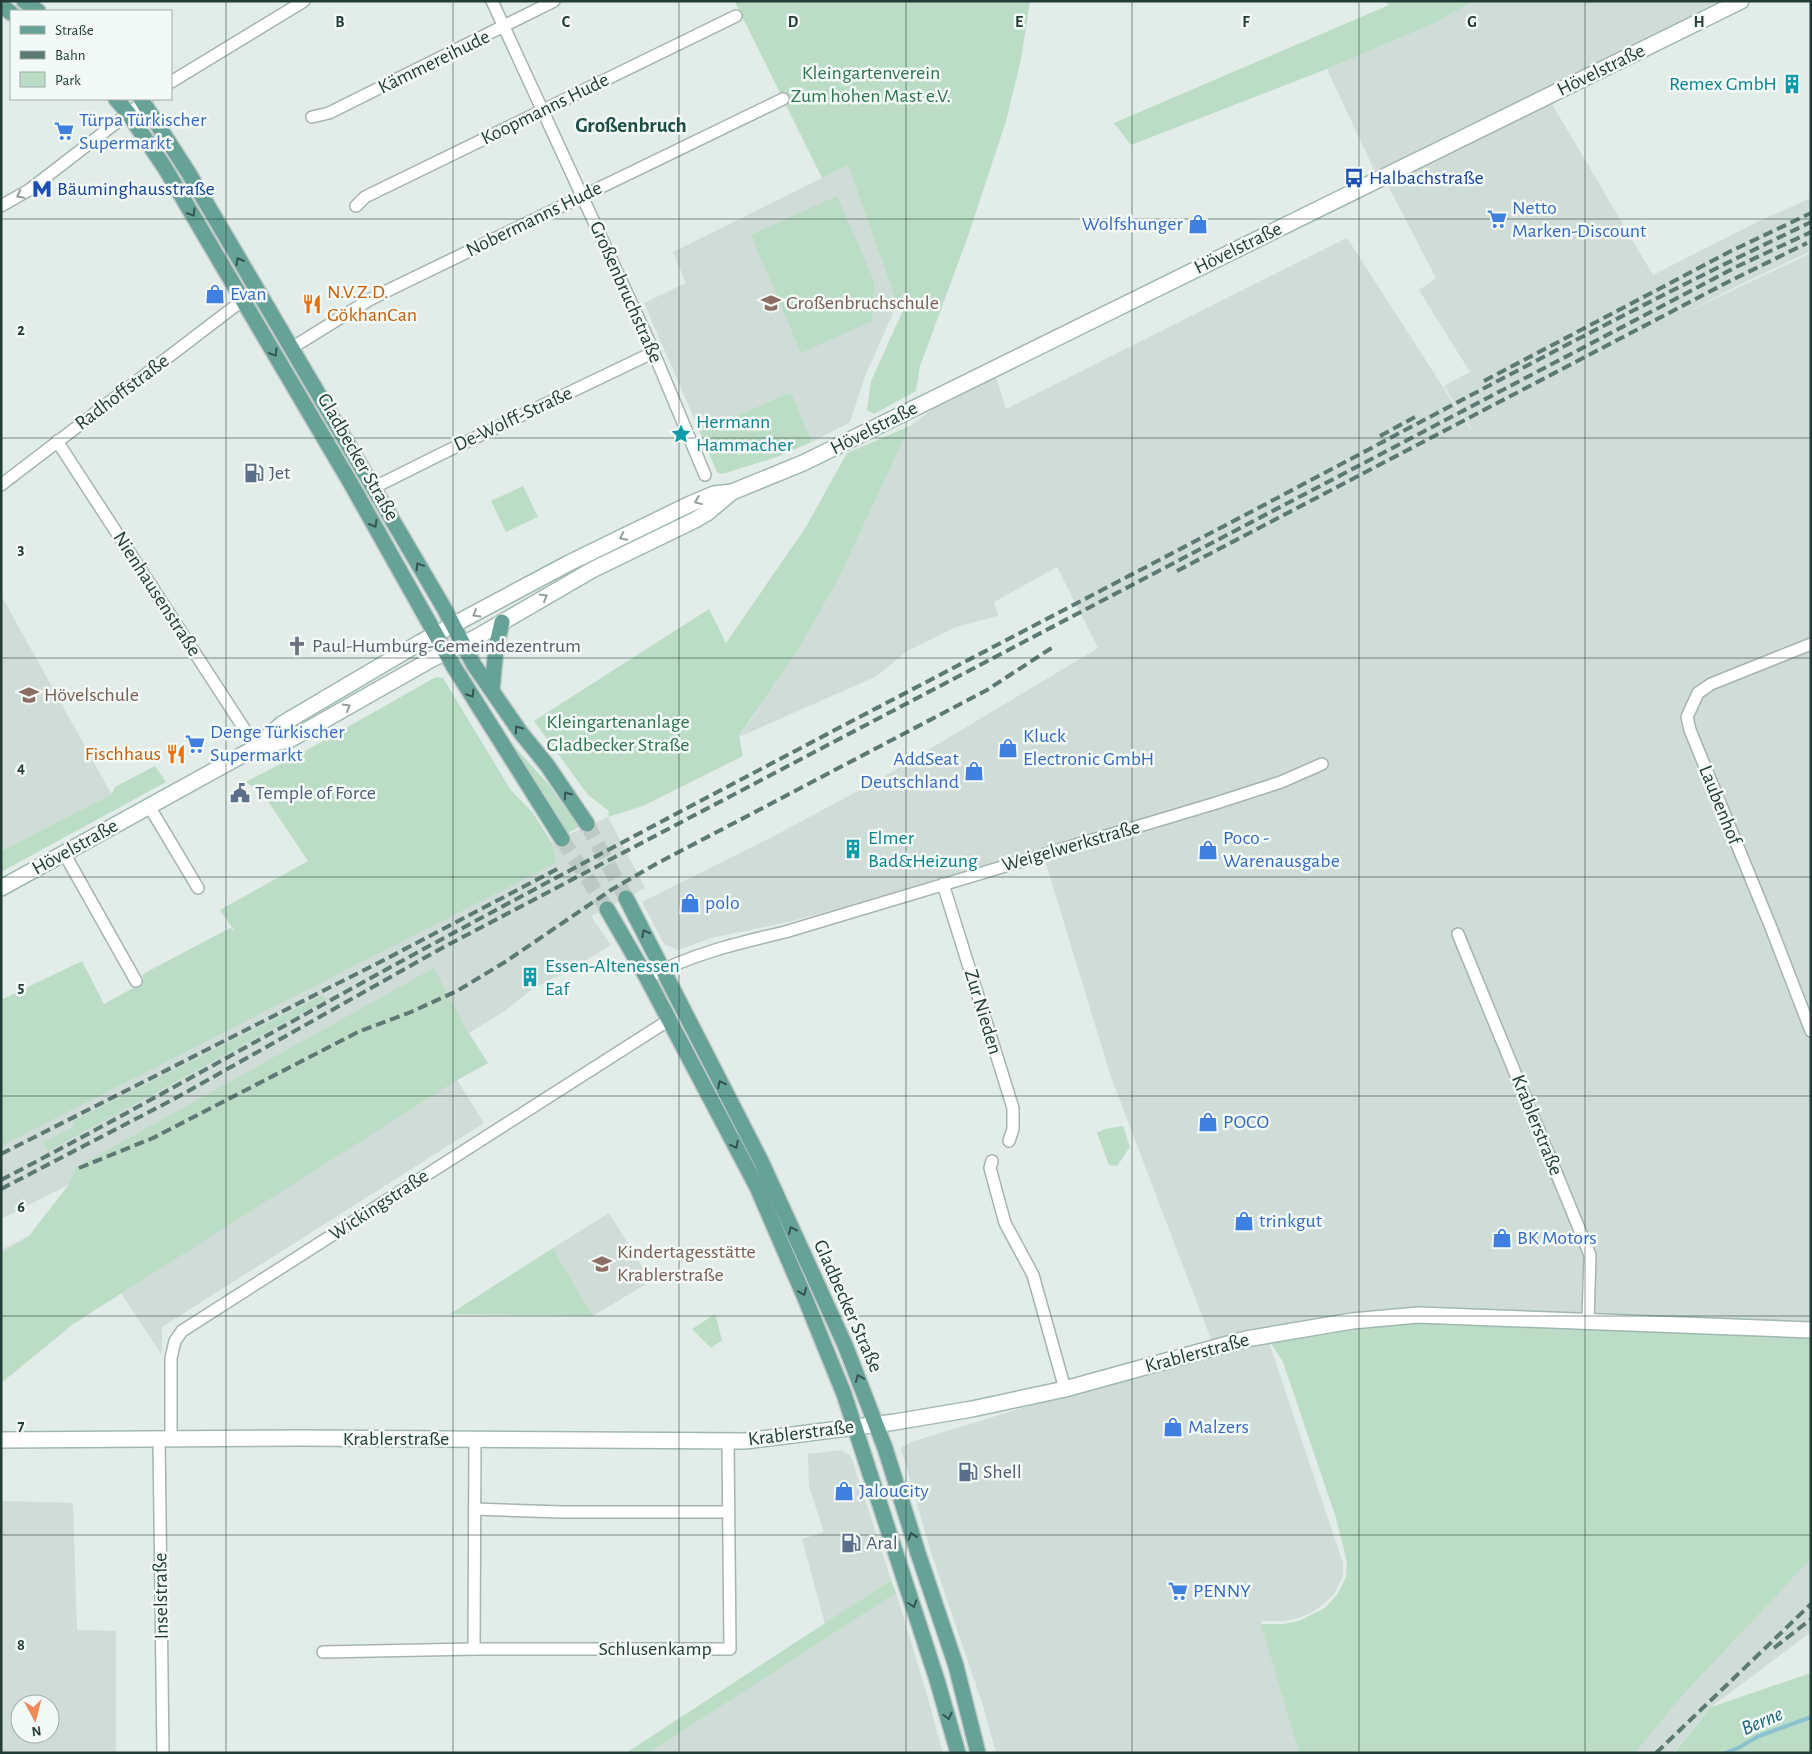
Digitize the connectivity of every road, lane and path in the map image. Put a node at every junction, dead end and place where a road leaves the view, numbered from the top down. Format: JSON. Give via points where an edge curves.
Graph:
{"nodes":[{"id":1,"x":24,"y":1,"type":"edge"},
{"id":2,"x":304,"y":1,"type":"edge"},
{"id":3,"x":492,"y":1,"type":"edge"},
{"id":4,"x":554,"y":1,"type":"edge"},
{"id":5,"x":1741,"y":1,"type":"edge"},
{"id":6,"x":37,"y":10,"type":"edge"},
{"id":7,"x":736,"y":16,"type":"dead end"},
{"id":8,"x":504,"y":27,"type":"junction"},
{"id":9,"x":172,"y":81,"type":"edge"},
{"id":10,"x":783,"y":99,"type":"dead end"},
{"id":11,"x":117,"y":100,"type":"edge"},
{"id":12,"x":144,"y":100,"type":"edge"},
{"id":13,"x":543,"y":110,"type":"junction"},
{"id":14,"x":128,"y":113,"type":"junction"},
{"id":15,"x":312,"y":117,"type":"dead end"},
{"id":16,"x":582,"y":195,"type":"junction"},
{"id":17,"x":1,"y":206,"type":"edge"},
{"id":18,"x":356,"y":206,"type":"dead end"},
{"id":19,"x":243,"y":300,"type":"junction"},
{"id":20,"x":290,"y":349,"type":"junction"},
{"id":21,"x":654,"y":352,"type":"junction"},
{"id":22,"x":57,"y":442,"type":"junction"},
{"id":23,"x":705,"y":475,"type":"dead end"},
{"id":24,"x":1,"y":485,"type":"edge"},
{"id":25,"x":373,"y":488,"type":"junction"},
{"id":26,"x":732,"y":492,"type":"junction"},
{"id":27,"x":502,"y":622,"type":"junction"},
{"id":28,"x":453,"y":626,"type":"junction"},
{"id":29,"x":436,"y":634,"type":"junction"},
{"id":30,"x":463,"y":644,"type":"junction"},
{"id":31,"x":1811,"y":644,"type":"edge"},
{"id":32,"x":446,"y":652,"type":"junction"},
{"id":33,"x":492,"y":690,"type":"junction"},
{"id":34,"x":255,"y":748,"type":"junction"},
{"id":35,"x":1322,"y":764,"type":"dead end"},
{"id":36,"x":149,"y":806,"type":"junction"},
{"id":37,"x":587,"y":824,"type":"tunnel mouth"},
{"id":38,"x":562,"y":838,"type":"tunnel mouth"},
{"id":39,"x":64,"y":854,"type":"junction"},
{"id":40,"x":943,"y":884,"type":"junction"},
{"id":41,"x":1,"y":888,"type":"edge"},
{"id":42,"x":198,"y":888,"type":"dead end"},
{"id":43,"x":626,"y":898,"type":"tunnel mouth"},
{"id":44,"x":607,"y":908,"type":"tunnel mouth"},
{"id":45,"x":1458,"y":934,"type":"dead end"},
{"id":46,"x":663,"y":969,"type":"junction"},
{"id":47,"x":647,"y":978,"type":"junction"},
{"id":48,"x":136,"y":981,"type":"dead end"},
{"id":49,"x":669,"y":1020,"type":"junction"},
{"id":50,"x":1811,"y":1030,"type":"edge"},
{"id":51,"x":1009,"y":1141,"type":"dead end"},
{"id":52,"x":992,"y":1161,"type":"dead end"},
{"id":53,"x":1588,"y":1321,"type":"junction"},
{"id":54,"x":1811,"y":1330,"type":"edge"},
{"id":55,"x":1064,"y":1389,"type":"junction"},
{"id":56,"x":876,"y":1424,"type":"junction"},
{"id":57,"x":855,"y":1427,"type":"junction"},
{"id":58,"x":165,"y":1439,"type":"junction"},
{"id":59,"x":475,"y":1439,"type":"junction"},
{"id":60,"x":1,"y":1440,"type":"edge"},
{"id":61,"x":728,"y":1442,"type":"junction"},
{"id":62,"x":475,"y":1509,"type":"junction"},
{"id":63,"x":728,"y":1512,"type":"junction"},
{"id":64,"x":474,"y":1649,"type":"junction"},
{"id":65,"x":323,"y":1652,"type":"dead end"},
{"id":66,"x":938,"y":1680,"type":"junction"},
{"id":67,"x":962,"y":1687,"type":"junction"},
{"id":68,"x":163,"y":1753,"type":"edge"},
{"id":69,"x":958,"y":1753,"type":"edge"},
{"id":70,"x":978,"y":1753,"type":"edge"}],
"edges":[{"from":1,"to":6,"type":"main road"},
{"from":2,"to":9,"type":"street"},
{"from":3,"to":8,"type":"street","name":"Großenbruchstraße"},
{"from":4,"to":8,"type":"street","name":"Kämmereihude"},
{"from":5,"to":26,"type":"main road","name":"Hövelstraße","via":[[859,436]]},
{"from":7,"to":13,"type":"street","name":"Koopmanns Hude"},
{"from":8,"to":13,"type":"street","name":"Großenbruchstraße"},
{"from":8,"to":15,"type":"street","name":"Kämmereihude","via":[[329,113]]},
{"from":10,"to":16,"type":"street","name":"Nobermanns Hude"},
{"from":11,"to":14,"type":"main road","name":"Gladbecker Straße"},
{"from":12,"to":14,"type":"street"},
{"from":20,"to":12,"type":"main road","name":"Gladbecker Straße","one_way":true},
{"from":13,"to":16,"type":"street","name":"Großenbruchstraße"},
{"from":13,"to":18,"type":"street","name":"Koopmanns Hude","via":[[365,197]]},
{"from":14,"to":17,"type":"street","one_way":true,"via":[[29,190]]},
{"from":14,"to":19,"type":"main road","name":"Gladbecker Straße","one_way":true,"via":[[165,168]]},
{"from":16,"to":20,"type":"street","name":"Nobermanns Hude","via":[[386,291]]},
{"from":16,"to":21,"type":"street","name":"Großenbruchstraße"},
{"from":19,"to":22,"type":"street","name":"Radhoffstraße"},
{"from":19,"to":29,"type":"main road","name":"Gladbecker Straße","one_way":true},
{"from":20,"to":25,"type":"main road","name":"Gladbecker Straße"},
{"from":21,"to":23,"type":"street","name":"Großenbruchstraße"},
{"from":21,"to":25,"type":"street","name":"De-Wolff-Straße"},
{"from":22,"to":24,"type":"street","name":"Radhoffstraße"},
{"from":22,"to":34,"type":"street","name":"Nienhausenstraße"},
{"from":28,"to":25,"type":"main road","name":"Gladbecker Straße","one_way":true},
{"from":27,"to":26,"type":"main road","name":"Hövelstraße","one_way":true,"via":[[592,570],[707,513]]},
{"from":26,"to":28,"type":"main road","name":"Hövelstraße","one_way":true,"via":[[714,494],[688,505]]},
{"from":27,"to":30,"type":"main road","name":"Hövelstraße"},
{"from":27,"to":33,"type":"main road"},
{"from":28,"to":29,"type":"main road","name":"Hövelstraße"},
{"from":28,"to":30,"type":"main road","name":"Gladbecker Straße"},
{"from":29,"to":32,"type":"main road","name":"Gladbecker Straße"},
{"from":29,"to":34,"type":"main road","name":"Hövelstraße","via":[[282,724]]},
{"from":30,"to":32,"type":"main road","name":"Hövelstraße"},
{"from":30,"to":33,"type":"main road","name":"Gladbecker Straße"},
{"from":31,"to":50,"type":"street","name":"Laubenhof","via":[[1711,684],[1698,693],[1687,717]]},
{"from":34,"to":32,"type":"main road","name":"Hövelstraße","one_way":true,"via":[[291,739]]},
{"from":32,"to":38,"type":"main road","name":"Gladbecker Straße","one_way":true},
{"from":37,"to":33,"type":"main road","name":"Gladbecker Straße","one_way":true},
{"from":34,"to":36,"type":"main road","name":"Hövelstraße"},
{"from":35,"to":40,"type":"street","name":"Weigelwerkstraße","via":[[1266,788]]},
{"from":36,"to":39,"type":"main road","name":"Hövelstraße"},
{"from":36,"to":42,"type":"street"},
{"from":39,"to":41,"type":"main road","name":"Hövelstraße"},
{"from":39,"to":48,"type":"street"},
{"from":40,"to":46,"type":"street","name":"Weigelwerkstraße","via":[[786,932],[697,955]]},
{"from":40,"to":51,"type":"street","name":"Zur Nieden","via":[[1013,1108],[1013,1129]]},
{"from":46,"to":43,"type":"main road","name":"Gladbecker Straße","one_way":true},
{"from":44,"to":47,"type":"main road","name":"Gladbecker Straße"},
{"from":45,"to":53,"type":"street","name":"Krablerstraße","via":[[1590,1255]]},
{"from":46,"to":47,"type":"street","name":"Weigelwerkstraße"},
{"from":56,"to":46,"type":"main road","name":"Gladbecker Straße","one_way":true,"via":[[845,1345],[761,1161]]},
{"from":47,"to":49,"type":"main road","name":"Gladbecker Straße"},
{"from":49,"to":57,"type":"main road","name":"Gladbecker Straße","one_way":true,"via":[[758,1187]]},
{"from":49,"to":58,"type":"street","name":"Wickingstraße","via":[[182,1331],[175,1341],[171,1358]]},
{"from":52,"to":55,"type":"street","via":[[990,1168],[1005,1223],[1033,1275]]},
{"from":53,"to":54,"type":"main road","name":"Krablerstraße"},
{"from":53,"to":55,"type":"main road","name":"Krablerstraße","via":[[1418,1315],[1352,1321],[1246,1339]]},
{"from":55,"to":56,"type":"main road","name":"Krablerstraße","via":[[972,1409]]},
{"from":56,"to":57,"type":"main road","name":"Krablerstraße"},
{"from":67,"to":56,"type":"main road","name":"Gladbecker Straße","one_way":true},
{"from":57,"to":61,"type":"main road","name":"Krablerstraße"},
{"from":57,"to":66,"type":"main road","name":"Gladbecker Straße","one_way":true},
{"from":58,"to":59,"type":"main road","name":"Krablerstraße"},
{"from":58,"to":60,"type":"main road","name":"Krablerstraße"},
{"from":58,"to":68,"type":"street","name":"Inselstraße"},
{"from":59,"to":61,"type":"main road","name":"Krablerstraße"},
{"from":59,"to":62,"type":"street"},
{"from":61,"to":63,"type":"street","name":"Schlusenkamp"},
{"from":62,"to":63,"type":"street"},
{"from":62,"to":64,"type":"street"},
{"from":63,"to":64,"type":"street","name":"Schlusenkamp","via":[[730,1649]]},
{"from":64,"to":65,"type":"street","name":"Schlusenkamp"},
{"from":66,"to":67,"type":"main road"},
{"from":66,"to":69,"type":"main road","name":"Gladbecker Straße","one_way":true},
{"from":67,"to":70,"type":"main road","name":"Gladbecker Straße"}]}
